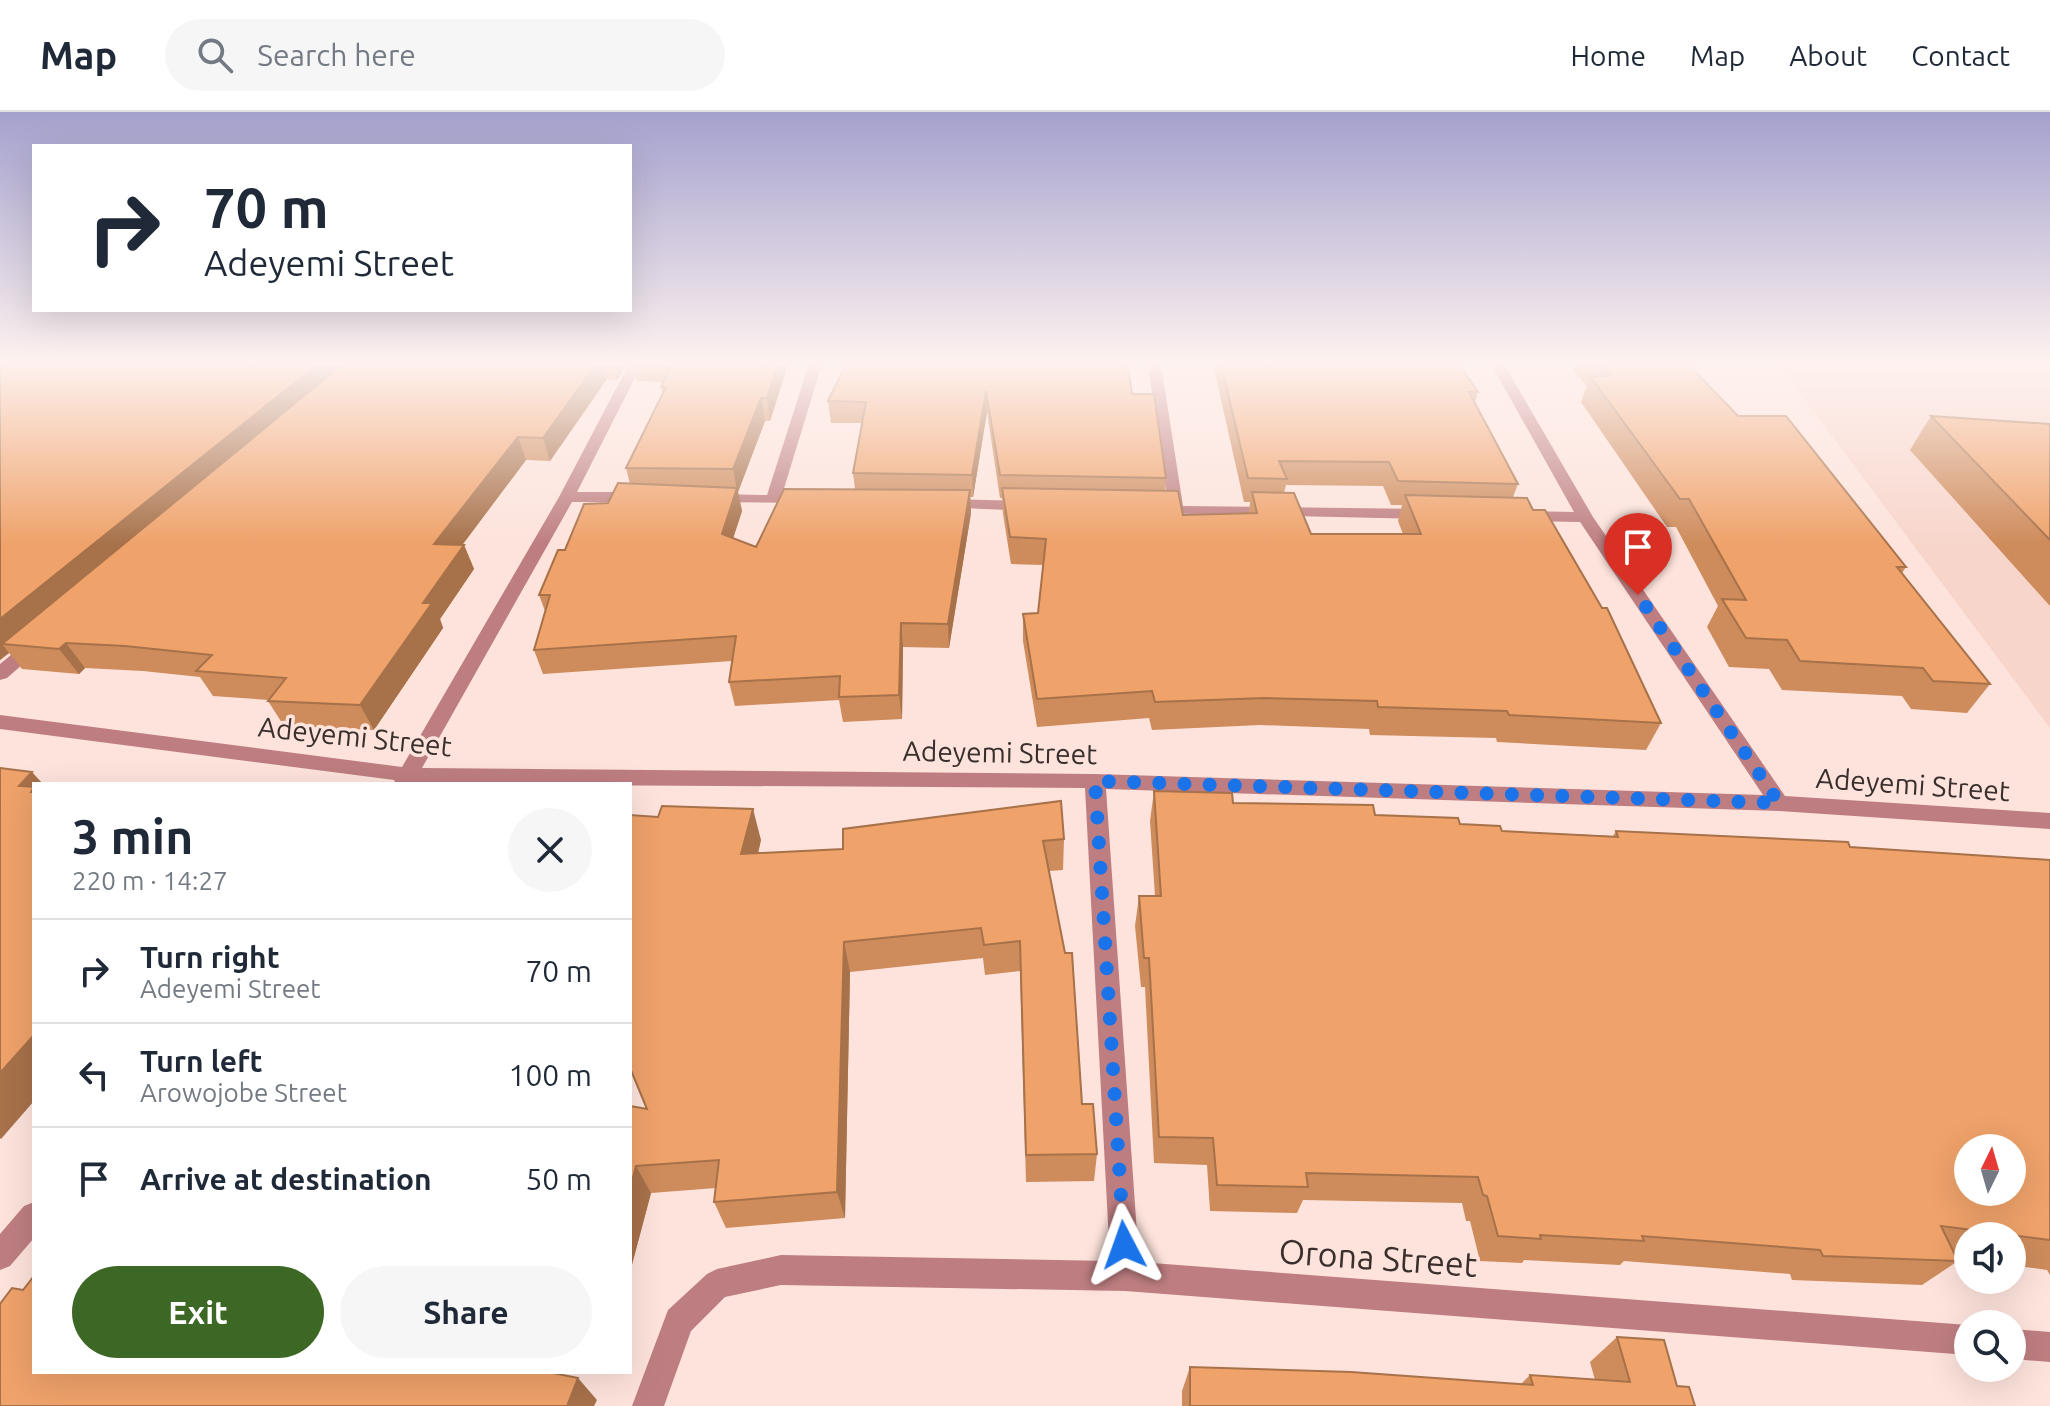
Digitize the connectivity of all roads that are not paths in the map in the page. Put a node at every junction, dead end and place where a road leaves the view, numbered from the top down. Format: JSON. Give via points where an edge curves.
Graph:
{"nodes":[{"id":1,"x":605,"y":424,"type":"edge"},
{"id":2,"x":797,"y":424,"type":"edge"},
{"id":3,"x":1163,"y":424,"type":"edge"},
{"id":4,"x":1532,"y":424,"type":"edge"},
{"id":5,"x":567,"y":497,"type":"junction"},
{"id":6,"x":646,"y":498,"type":"edge"},
{"id":7,"x":694,"y":498,"type":"edge"},
{"id":8,"x":773,"y":499,"type":"junction"},
{"id":9,"x":820,"y":501,"type":"edge"},
{"id":10,"x":928,"y":503,"type":"edge"},
{"id":11,"x":1052,"y":507,"type":"edge"},
{"id":12,"x":1145,"y":509,"type":"edge"},
{"id":13,"x":1176,"y":510,"type":"junction"},
{"id":14,"x":1444,"y":515,"type":"edge"},
{"id":15,"x":1506,"y":516,"type":"edge"},
{"id":16,"x":1585,"y":517,"type":"junction"},
{"id":17,"x":48,"y":633,"type":"edge"},
{"id":18,"x":0,"y":674,"type":"edge"},
{"id":19,"x":0,"y":722,"type":"edge"},
{"id":20,"x":405,"y":779,"type":"edge"},
{"id":21,"x":1095,"y":781,"type":"junction"},
{"id":22,"x":1779,"y":803,"type":"junction"},
{"id":23,"x":2050,"y":821,"type":"edge"},
{"id":24,"x":32,"y":1218,"type":"edge"},
{"id":25,"x":0,"y":1256,"type":"edge"},
{"id":26,"x":1125,"y":1276,"type":"junction"},
{"id":27,"x":1954,"y":1339,"type":"edge"},
{"id":28,"x":2026,"y":1345,"type":"edge"},
{"id":29,"x":2050,"y":1347,"type":"edge"},
{"id":30,"x":648,"y":1406,"type":"edge"}],
"edges":[{"from":1,"to":5,"type":"street"},
{"from":2,"to":8,"type":"street"},
{"from":3,"to":13,"type":"street"},
{"from":4,"to":16,"type":"street"},
{"from":5,"to":6,"type":"street"},
{"from":5,"to":20,"type":"street"},
{"from":7,"to":8,"type":"street"},
{"from":8,"to":9,"type":"street"},
{"from":10,"to":11,"type":"street"},
{"from":12,"to":13,"type":"street"},
{"from":13,"to":14,"type":"street"},
{"from":15,"to":16,"type":"street"},
{"from":16,"to":22,"type":"street"},
{"from":17,"to":18,"type":"street"},
{"from":19,"to":20,"type":"street","name":"Adeyemi Street"},
{"from":20,"to":21,"type":"street","name":"Adeyemi Street"},
{"from":21,"to":22,"type":"street","name":"Adeyemi Street"},
{"from":21,"to":26,"type":"street"},
{"from":22,"to":23,"type":"street","name":"Adeyemi Street"},
{"from":24,"to":25,"type":"street"},
{"from":26,"to":27,"type":"street","name":"Orona Street"},
{"from":26,"to":30,"type":"street","name":"Orona Street","via":[[781,1270],[717,1284],[679,1321]]},
{"from":28,"to":29,"type":"street"}]}
